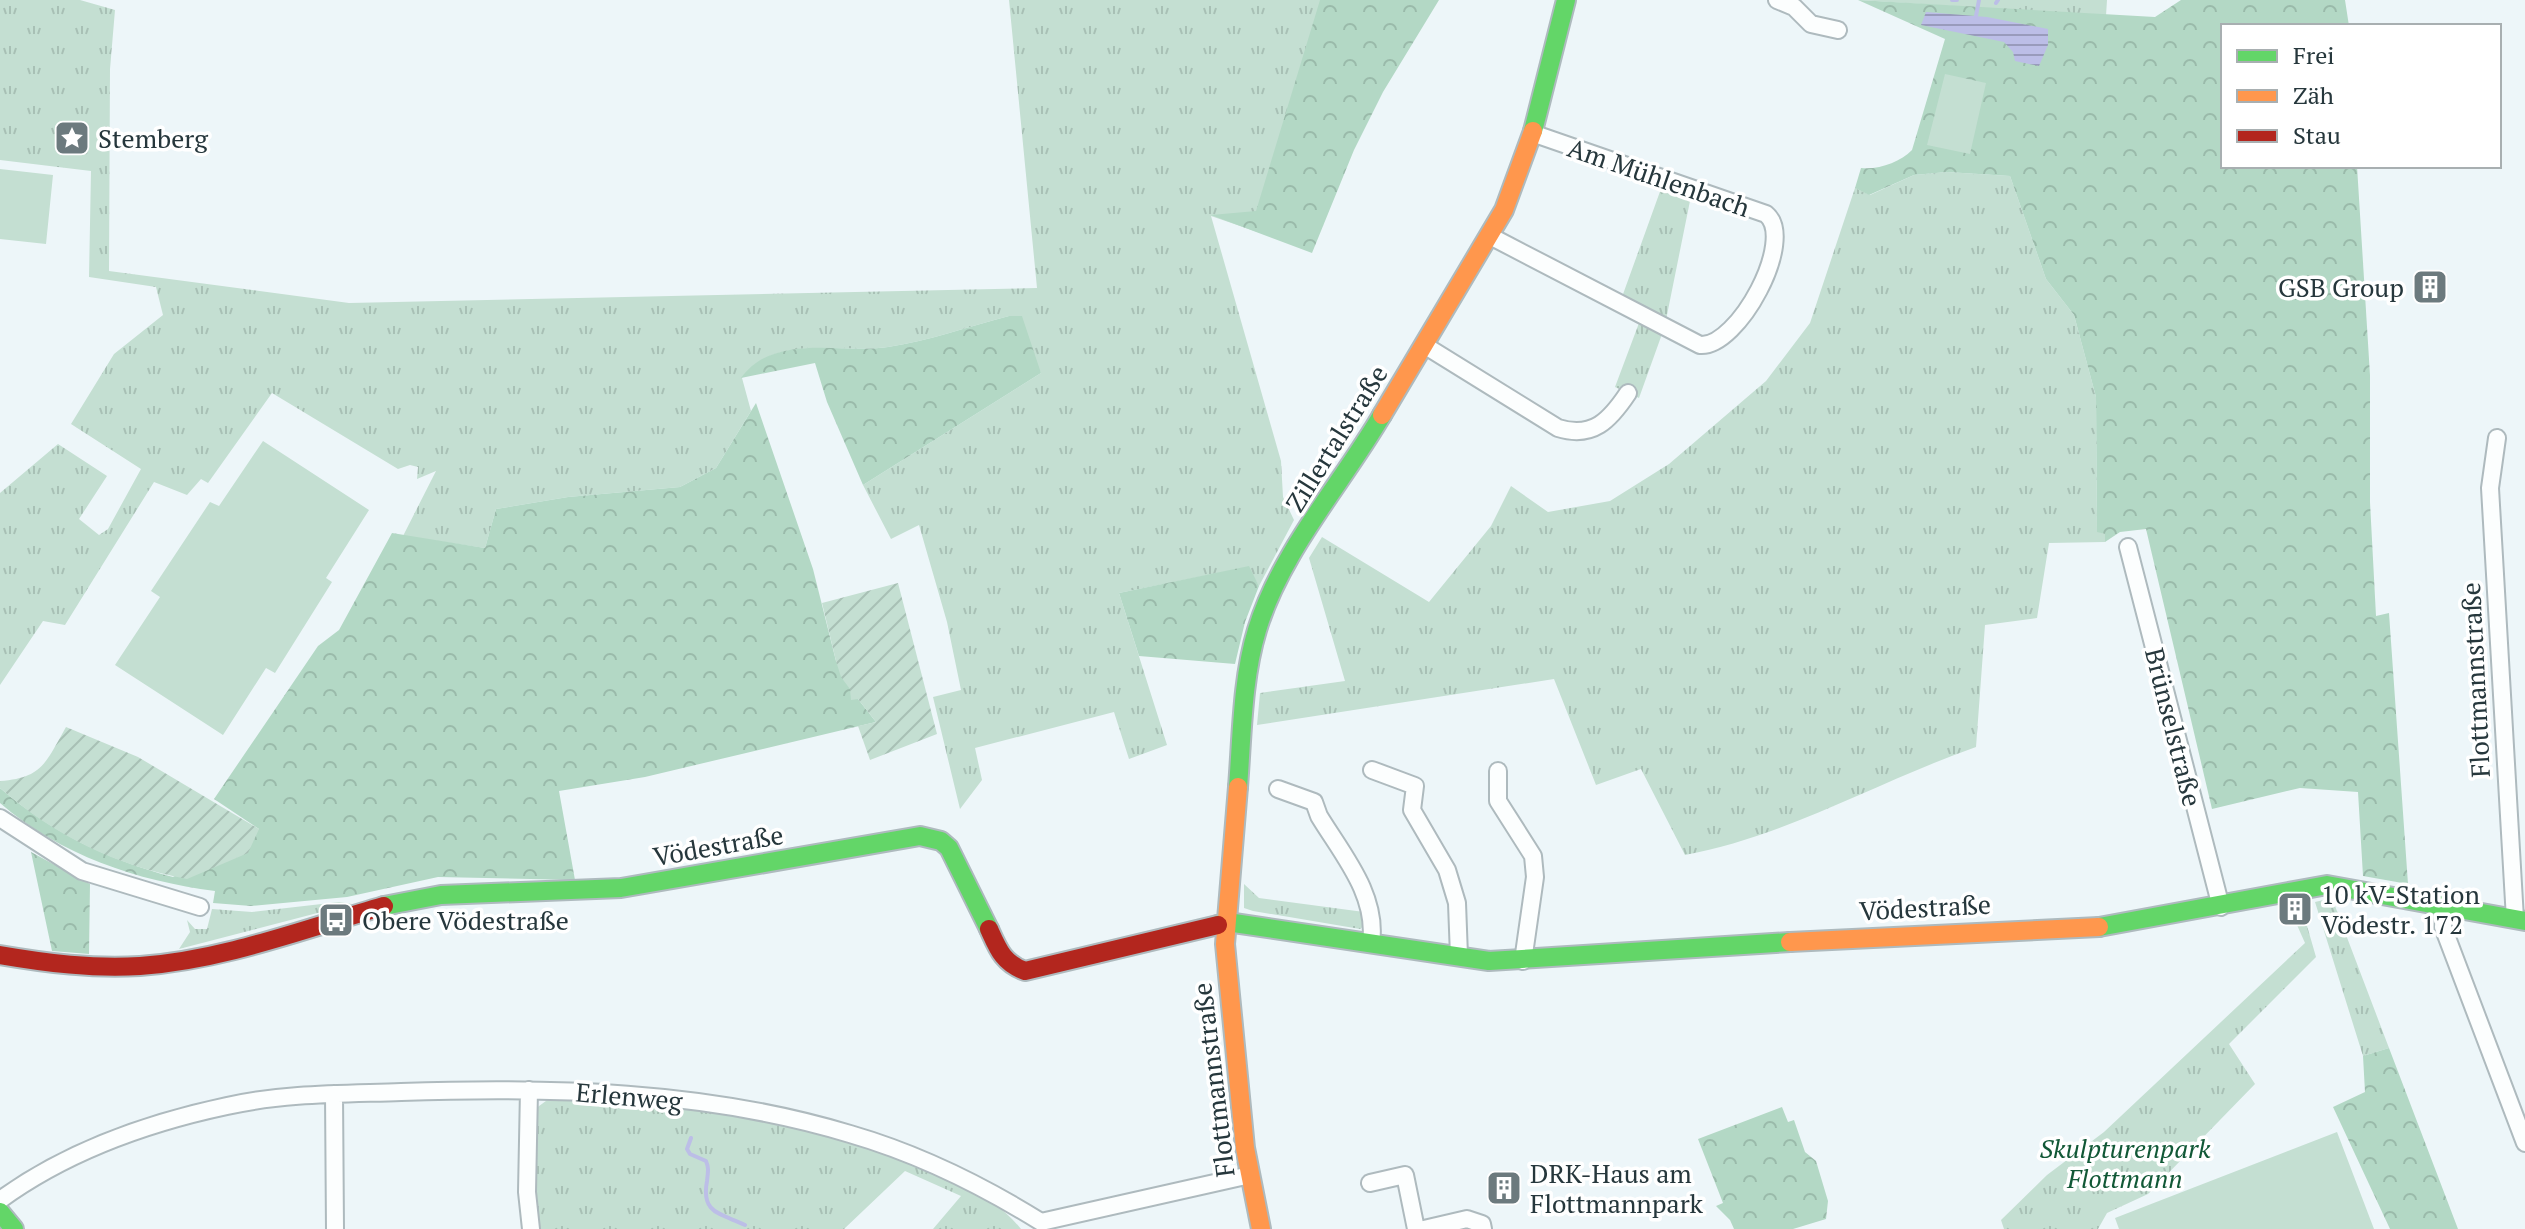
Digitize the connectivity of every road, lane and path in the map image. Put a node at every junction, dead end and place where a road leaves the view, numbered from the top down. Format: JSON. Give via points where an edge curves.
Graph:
{"nodes":[{"id":1,"x":1566,"y":0,"type":"edge"},
{"id":2,"x":1777,"y":0,"type":"edge"},
{"id":3,"x":1838,"y":30,"type":"dead end"},
{"id":4,"x":1532,"y":133,"type":"junction"},
{"id":5,"x":1490,"y":236,"type":"junction"},
{"id":6,"x":1424,"y":345,"type":"junction"},
{"id":7,"x":1628,"y":393,"type":"dead end"},
{"id":8,"x":2497,"y":438,"type":"dead end"},
{"id":9,"x":2128,"y":547,"type":"dead end"},
{"id":10,"x":1372,"y":770,"type":"dead end"},
{"id":11,"x":1498,"y":771,"type":"dead end"},
{"id":12,"x":1278,"y":789,"type":"dead end"},
{"id":13,"x":0,"y":818,"type":"edge"},
{"id":14,"x":2327,"y":885,"type":"joint"},
{"id":15,"x":2444,"y":905,"type":"junction"},
{"id":16,"x":200,"y":907,"type":"dead end"},
{"id":17,"x":2221,"y":907,"type":"junction"},
{"id":18,"x":2520,"y":920,"type":"edge"},
{"id":19,"x":1225,"y":924,"type":"junction"},
{"id":20,"x":1371,"y":943,"type":"junction"},
{"id":21,"x":0,"y":955,"type":"edge"},
{"id":22,"x":1459,"y":956,"type":"junction"},
{"id":23,"x":1523,"y":961,"type":"junction"},
{"id":24,"x":529,"y":1090,"type":"junction"},
{"id":25,"x":334,"y":1094,"type":"junction"},
{"id":26,"x":2525,"y":1143,"type":"edge"},
{"id":27,"x":1250,"y":1175,"type":"junction"},
{"id":28,"x":1370,"y":1183,"type":"dead end"},
{"id":29,"x":0,"y":1200,"type":"edge"},
{"id":30,"x":0,"y":1212,"type":"edge"},
{"id":31,"x":1041,"y":1225,"type":"edge"},
{"id":32,"x":14,"y":1229,"type":"edge"},
{"id":33,"x":335,"y":1229,"type":"edge"},
{"id":34,"x":531,"y":1229,"type":"edge"},
{"id":35,"x":1261,"y":1229,"type":"edge"},
{"id":36,"x":1416,"y":1229,"type":"edge"},
{"id":37,"x":1424,"y":1229,"type":"edge"},
{"id":38,"x":1483,"y":1229,"type":"edge"}],
"edges":[{"from":1,"to":4,"type":"street","name":"Zillertalstraße"},
{"from":2,"to":3,"type":"street","via":[[1794,7],[1811,24]]},
{"from":4,"to":5,"type":"street","name":"Zillertalstraße"},
{"from":4,"to":5,"type":"street","name":"Am Mühlenbach","via":[[1766,214],[1778,235],[1762,285],[1731,331],[1718,342],[1700,345]]},
{"from":5,"to":6,"type":"street","name":"Zillertalstraße"},
{"from":6,"to":7,"type":"street","via":[[1570,432],[1584,433],[1603,424]]},
{"from":6,"to":19,"type":"street","name":"Zillertalstraße","via":[[1303,538],[1256,632]]},
{"from":8,"to":18,"type":"street","name":"Flottmannstraße","via":[[2490,488]]},
{"from":9,"to":17,"type":"street","name":"Brünselstraße"},
{"from":10,"to":22,"type":"street","via":[[1415,786],[1412,810],[1447,870],[1457,903]]},
{"from":11,"to":23,"type":"street","via":[[1498,801],[1533,856]]},
{"from":12,"to":20,"type":"street","via":[[1314,802],[1367,899],[1373,918]]},
{"from":13,"to":16,"type":"street","via":[[82,871]]},
{"from":14,"to":15,"type":"street","name":"Flottmannstraße"},
{"from":14,"to":17,"type":"street","name":"Vödestraße"},
{"from":15,"to":18,"type":"street","name":"Flottmannstraße"},
{"from":15,"to":26,"type":"street","via":[[2443,927]]},
{"from":17,"to":23,"type":"street","name":"Vödestraße","via":[[2119,926],[1867,936]]},
{"from":19,"to":20,"type":"street","name":"Vödestraße"},
{"from":19,"to":21,"type":"street","name":"Vödestraße","via":[[1033,970],[1017,969],[1000,954],[956,857],[941,841],[920,836],[630,886],[421,897],[164,964],[88,967]]},
{"from":19,"to":27,"type":"street","name":"Flottmannstraße"},
{"from":20,"to":22,"type":"street","name":"Vödestraße"},
{"from":22,"to":23,"type":"street","name":"Vödestraße"},
{"from":24,"to":25,"type":"street","name":"Erlenweg"},
{"from":24,"to":31,"type":"street","name":"Erlenweg","via":[[682,1100],[803,1121],[953,1171]]},
{"from":24,"to":34,"type":"street"},
{"from":25,"to":29,"type":"street","name":"Erlenweg","via":[[228,1106],[136,1131],[38,1174]]},
{"from":25,"to":33,"type":"street"},
{"from":27,"to":31,"type":"street","name":"Erlenweg"},
{"from":27,"to":35,"type":"street","name":"Flottmannstraße"},
{"from":28,"to":36,"type":"street","via":[[1405,1175]]},
{"from":30,"to":32,"type":"street"},
{"from":37,"to":38,"type":"street","via":[[1467,1219]]}]}
